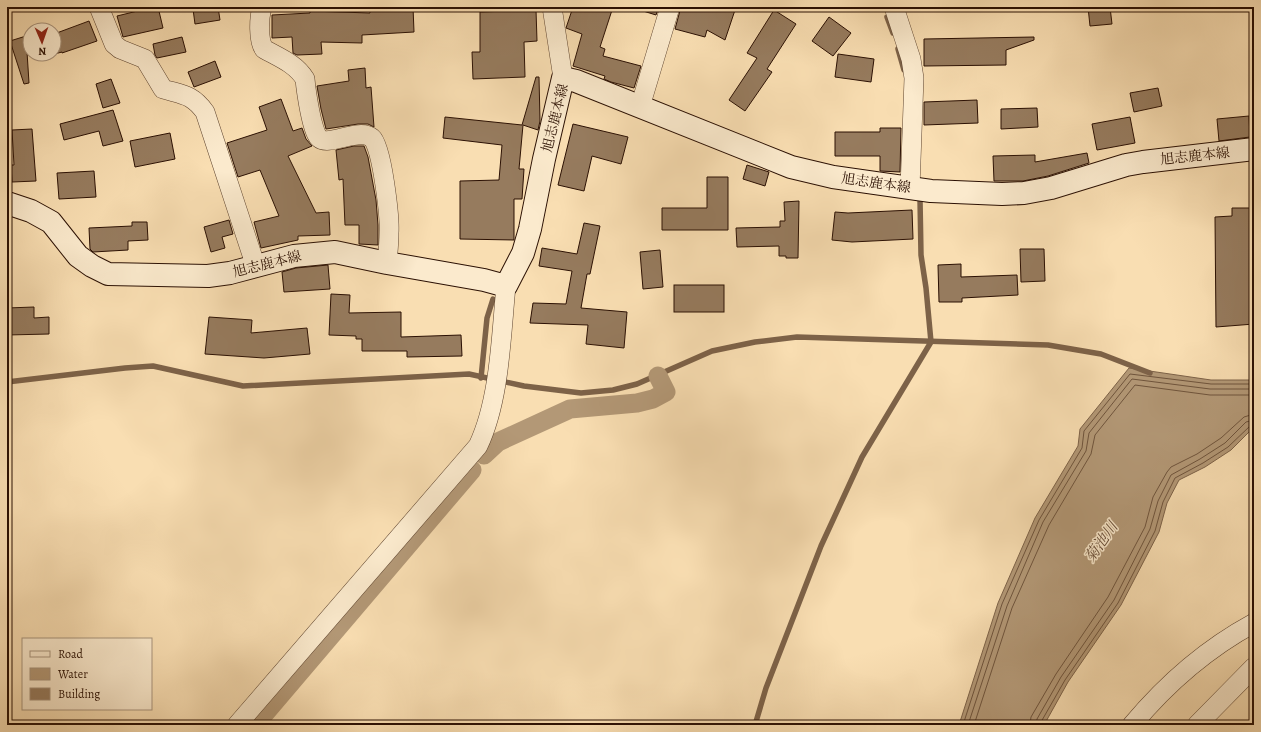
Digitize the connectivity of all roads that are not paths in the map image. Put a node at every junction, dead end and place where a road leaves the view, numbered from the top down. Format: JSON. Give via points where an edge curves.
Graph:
{"nodes":[{"id":1,"x":99,"y":7,"type":"edge"},
{"id":2,"x":262,"y":7,"type":"edge"},
{"id":3,"x":552,"y":7,"type":"edge"},
{"id":4,"x":670,"y":7,"type":"edge"},
{"id":5,"x":894,"y":7,"type":"edge"},
{"id":6,"x":563,"y":78,"type":"junction"},
{"id":7,"x":640,"y":107,"type":"junction"},
{"id":8,"x":1254,"y":149,"type":"edge"},
{"id":9,"x":910,"y":188,"type":"junction"},
{"id":10,"x":7,"y":203,"type":"edge"},
{"id":11,"x":387,"y":263,"type":"junction"},
{"id":12,"x":256,"y":267,"type":"junction"},
{"id":13,"x":506,"y":286,"type":"junction"},
{"id":14,"x":1254,"y":623,"type":"edge"},
{"id":15,"x":1254,"y":668,"type":"edge"},
{"id":16,"x":237,"y":725,"type":"edge"},
{"id":17,"x":1132,"y":725,"type":"edge"},
{"id":18,"x":1197,"y":725,"type":"edge"}],
"edges":[{"from":1,"to":12,"type":"street","via":[[114,44],[145,59],[163,89],[190,97],[205,112]]},
{"from":2,"to":11,"type":"street","via":[[259,16],[261,45],[292,64],[302,74],[318,138],[331,140],[357,134],[368,135],[374,139],[378,147],[389,232]]},
{"from":3,"to":6,"type":"street"},
{"from":4,"to":7,"type":"street"},
{"from":5,"to":9,"type":"street","via":[[911,59],[914,78]]},
{"from":6,"to":7,"type":"main road","name":"旭志鹿本線","via":[[576,80]]},
{"from":6,"to":13,"type":"main road","name":"旭志鹿本線","via":[[530,229],[523,253]]},
{"from":7,"to":9,"type":"main road","name":"旭志鹿本線","via":[[791,167],[833,177]]},
{"from":8,"to":9,"type":"main road","name":"旭志鹿本線","via":[[1126,165],[1051,188],[1024,193],[931,191]]},
{"from":10,"to":12,"type":"main road","name":"旭志鹿本線","via":[[31,211],[51,222],[78,256],[108,274],[208,276]]},
{"from":11,"to":12,"type":"main road","name":"旭志鹿本線","via":[[335,252],[294,256]]},
{"from":11,"to":13,"type":"main road","name":"旭志鹿本線"},
{"from":13,"to":16,"type":"street","via":[[498,369],[485,431],[478,446]]},
{"from":14,"to":17,"type":"street","via":[[1192,664],[1155,698]]},
{"from":15,"to":18,"type":"street"}]}
